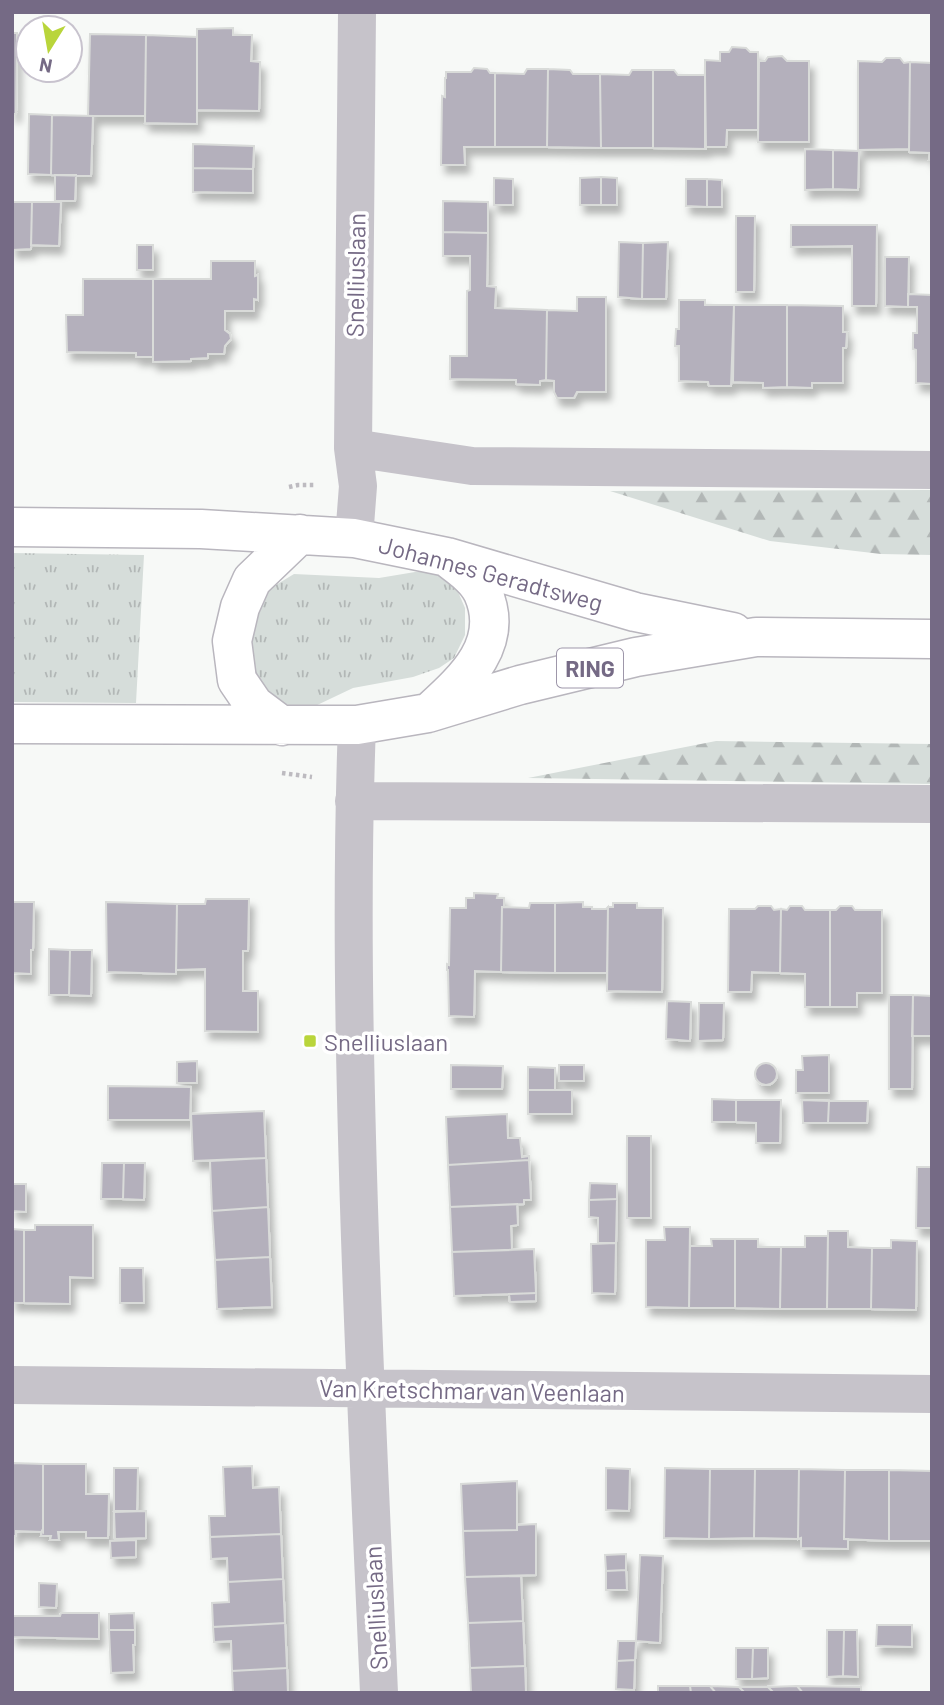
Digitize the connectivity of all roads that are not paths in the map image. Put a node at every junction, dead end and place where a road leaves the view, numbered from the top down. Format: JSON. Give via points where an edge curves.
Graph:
{"nodes":[{"id":1,"x":357,"y":12,"type":"edge"},
{"id":2,"x":353,"y":448,"type":"junction"},
{"id":3,"x":932,"y":470,"type":"edge"},
{"id":4,"x":12,"y":527,"type":"edge"},
{"id":5,"x":300,"y":534,"type":"junction"},
{"id":6,"x":354,"y":538,"type":"junction"},
{"id":7,"x":447,"y":557,"type":"junction"},
{"id":8,"x":756,"y":637,"type":"junction"},
{"id":9,"x":932,"y":639,"type":"edge"},
{"id":10,"x":428,"y":713,"type":"junction"},
{"id":11,"x":12,"y":724,"type":"edge"},
{"id":12,"x":357,"y":725,"type":"junction"},
{"id":13,"x":282,"y":726,"type":"junction"},
{"id":14,"x":354,"y":789,"type":"junction"},
{"id":15,"x":932,"y":804,"type":"edge"},
{"id":16,"x":12,"y":1385,"type":"edge"},
{"id":17,"x":365,"y":1389,"type":"junction"},
{"id":18,"x":932,"y":1394,"type":"edge"},
{"id":19,"x":379,"y":1693,"type":"edge"}],
"edges":[{"from":1,"to":2,"type":"street","name":"Snelliuslaan"},
{"from":2,"to":3,"type":"street","via":[[472,466]]},
{"from":2,"to":6,"type":"street","name":"Snelliuslaan","via":[[358,486]]},
{"from":4,"to":5,"type":"main road","name":"Johannes Geradtsweg","number":"RING"},
{"from":5,"to":6,"type":"main road","name":"Johannes Geradtsweg","number":"RING"},
{"from":5,"to":13,"type":"main road","via":[[252,580],[232,641],[237,680],[254,705]]},
{"from":6,"to":7,"type":"main road","name":"Johannes Geradtsweg","number":"RING"},
{"from":7,"to":8,"type":"main road","name":"Johannes Geradtsweg","number":"RING","via":[[635,612]]},
{"from":7,"to":10,"type":"main road","via":[[468,573],[482,592],[490,616],[489,634],[483,653],[467,675]]},
{"from":8,"to":9,"type":"main road","name":"Johannes Geradtsweg","number":"RING"},
{"from":8,"to":10,"type":"main road","name":"Johannes Geradtsweg","number":"RING","via":[[636,657]]},
{"from":10,"to":12,"type":"main road","name":"Johannes Geradtsweg","number":"RING"},
{"from":11,"to":13,"type":"main road","name":"Johannes Geradtsweg","number":"RING"},
{"from":12,"to":13,"type":"main road","name":"Johannes Geradtsweg","number":"RING"},
{"from":12,"to":14,"type":"street","name":"Snelliuslaan"},
{"from":14,"to":15,"type":"street"},
{"from":14,"to":17,"type":"street","name":"Snelliuslaan","via":[[354,1035]]},
{"from":16,"to":17,"type":"street","name":"Van Kretschmar van Veenlaan"},
{"from":17,"to":18,"type":"street","name":"Van Kretschmar van Veenlaan"},
{"from":17,"to":19,"type":"street","name":"Snelliuslaan"}]}
